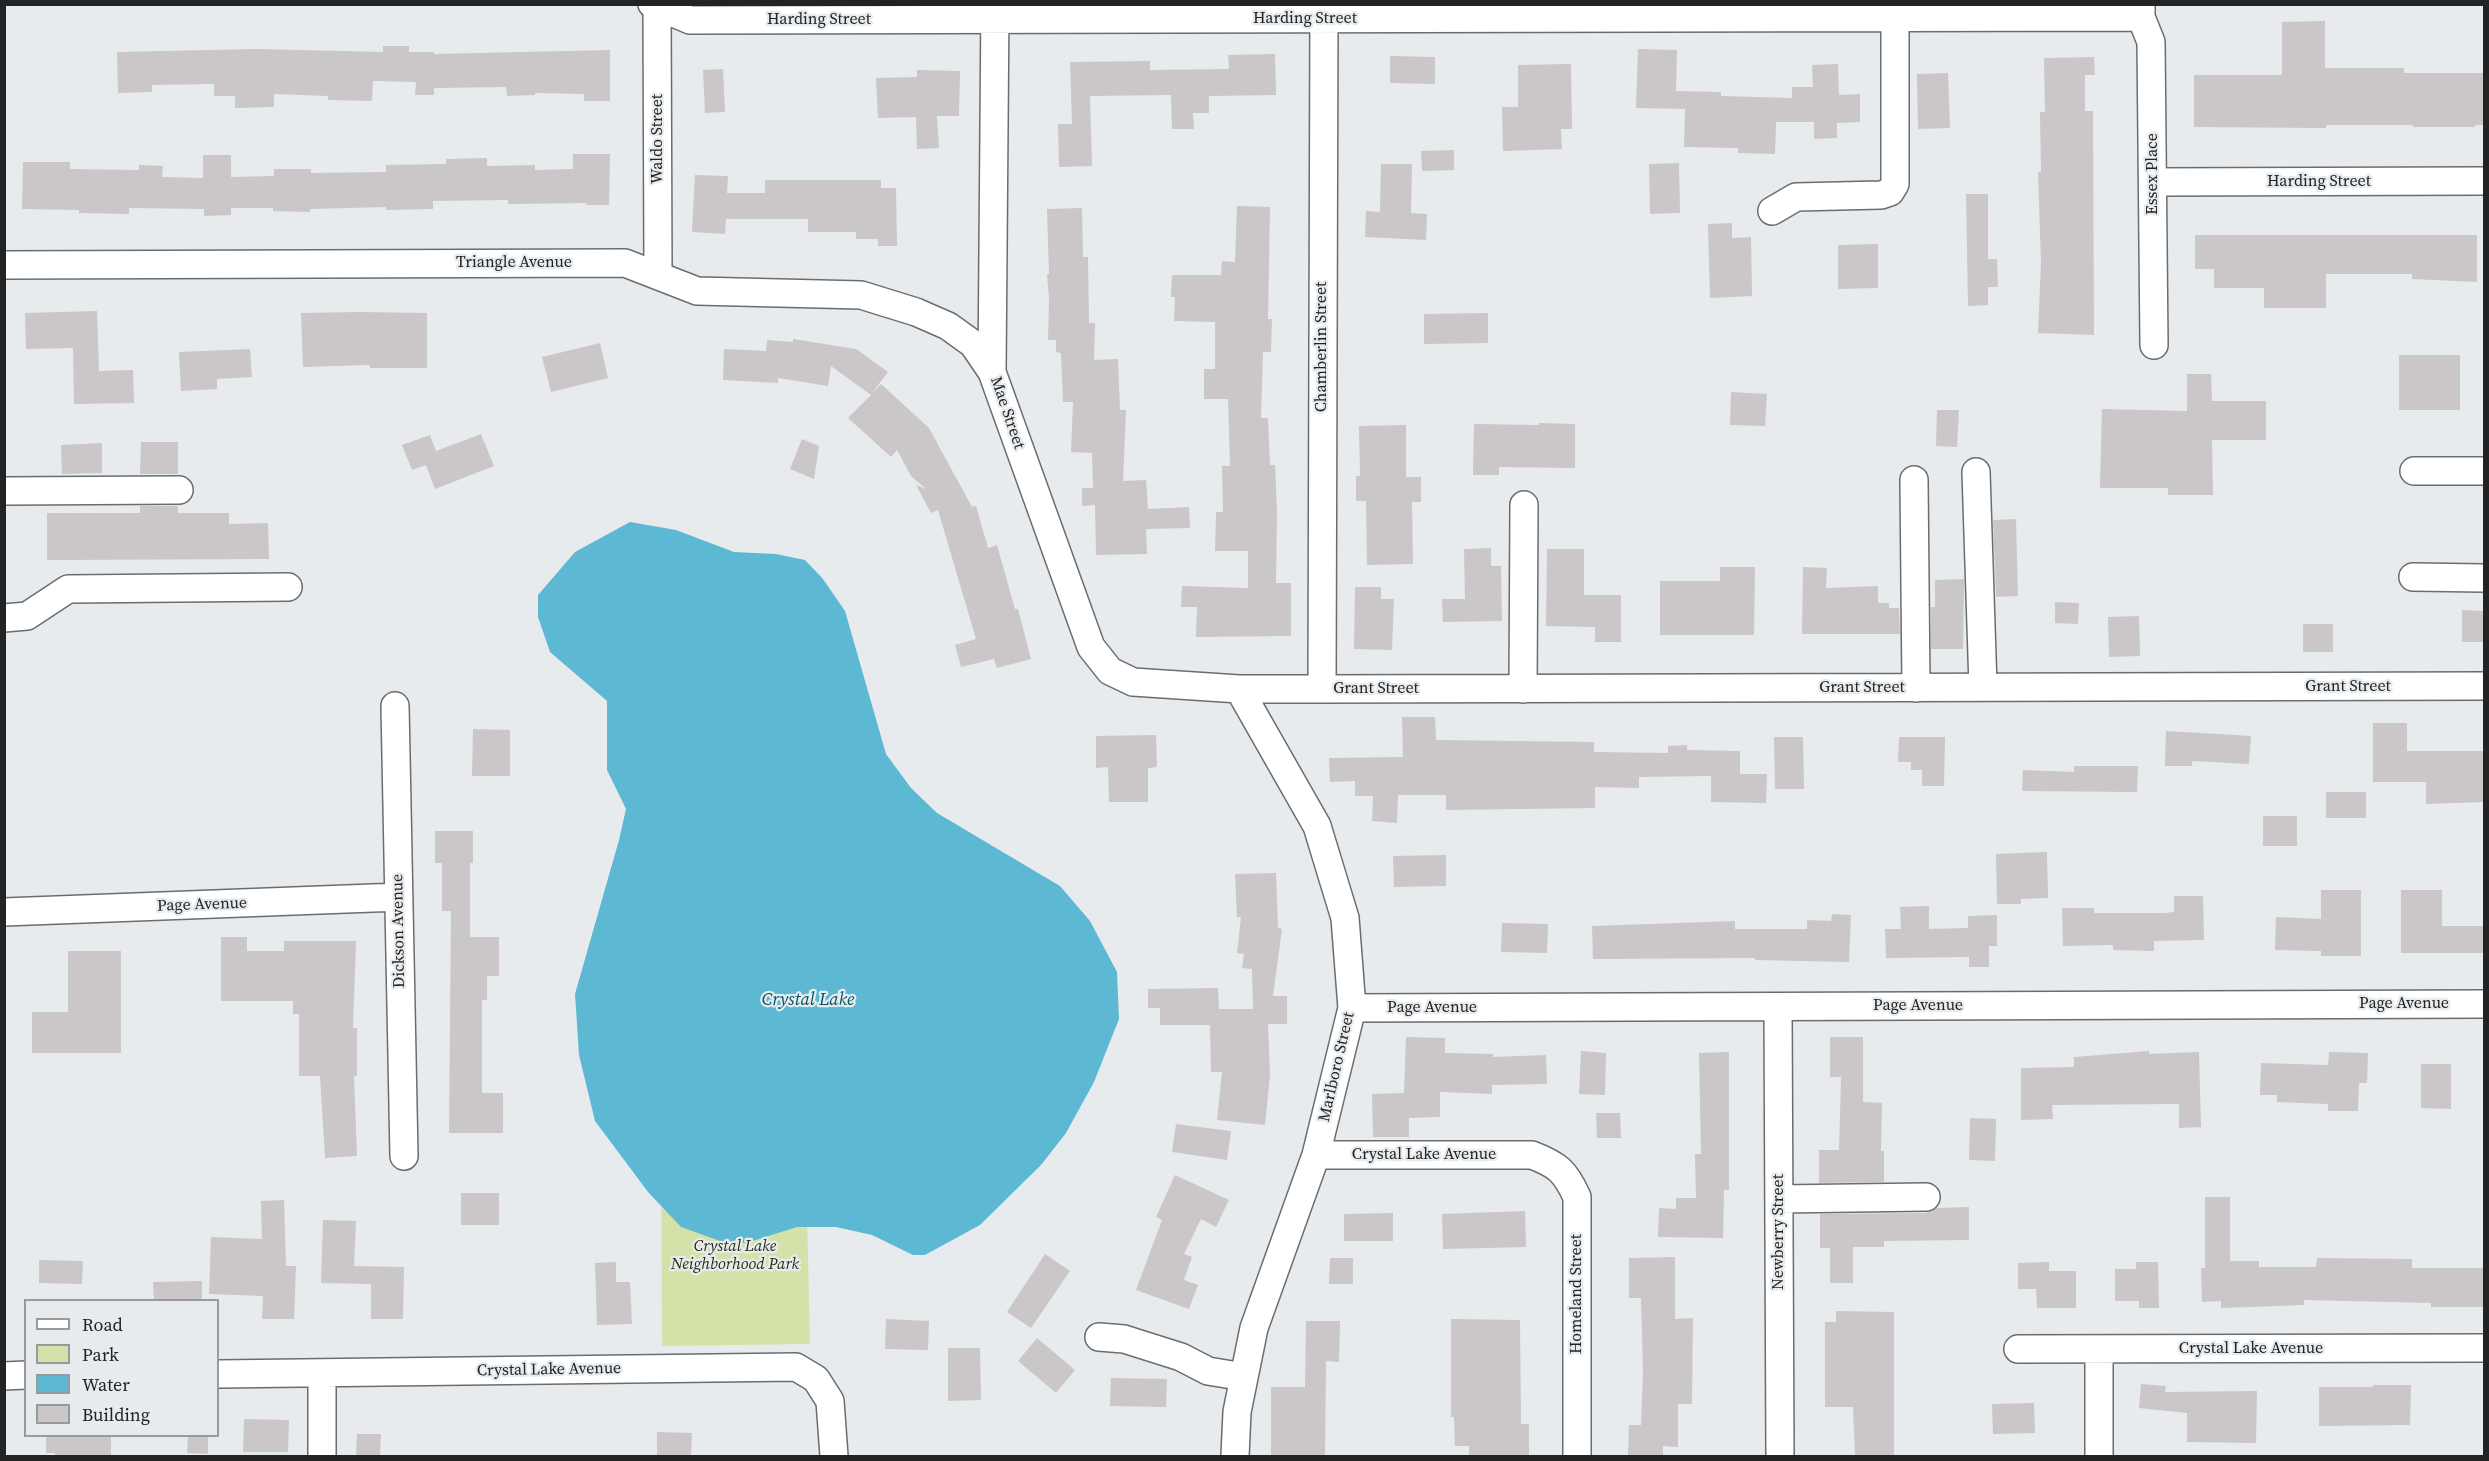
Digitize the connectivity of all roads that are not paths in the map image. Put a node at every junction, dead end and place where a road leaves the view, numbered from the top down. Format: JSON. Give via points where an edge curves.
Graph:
{"nodes":[{"id":1,"x":656,"y":5,"type":"edge"},
{"id":2,"x":1665,"y":11,"type":"edge"},
{"id":3,"x":2141,"y":11,"type":"edge"},
{"id":4,"x":995,"y":12,"type":"edge"},
{"id":5,"x":1324,"y":12,"type":"edge"},
{"id":6,"x":1895,"y":17,"type":"junction"},
{"id":7,"x":2484,"y":181,"type":"edge"},
{"id":8,"x":2153,"y":182,"type":"junction"},
{"id":9,"x":1772,"y":211,"type":"dead end"},
{"id":10,"x":4,"y":265,"type":"edge"},
{"id":11,"x":658,"y":274,"type":"junction"},
{"id":12,"x":2154,"y":345,"type":"dead end"},
{"id":13,"x":992,"y":372,"type":"junction"},
{"id":14,"x":2414,"y":471,"type":"dead end"},
{"id":15,"x":2484,"y":471,"type":"edge"},
{"id":16,"x":1976,"y":472,"type":"dead end"},
{"id":17,"x":1914,"y":480,"type":"dead end"},
{"id":18,"x":179,"y":490,"type":"dead end"},
{"id":19,"x":4,"y":491,"type":"edge"},
{"id":20,"x":1524,"y":505,"type":"dead end"},
{"id":21,"x":2413,"y":578,"type":"dead end"},
{"id":22,"x":2484,"y":578,"type":"edge"},
{"id":23,"x":288,"y":587,"type":"dead end"},
{"id":24,"x":4,"y":618,"type":"edge"},
{"id":25,"x":2484,"y":686,"type":"edge"},
{"id":26,"x":1983,"y":687,"type":"junction"},
{"id":27,"x":1239,"y":688,"type":"junction"},
{"id":28,"x":1523,"y":688,"type":"junction"},
{"id":29,"x":1916,"y":688,"type":"junction"},
{"id":30,"x":1322,"y":689,"type":"junction"},
{"id":31,"x":395,"y":706,"type":"dead end"},
{"id":32,"x":399,"y":897,"type":"junction"},
{"id":33,"x":4,"y":912,"type":"edge"},
{"id":34,"x":2484,"y":1004,"type":"edge"},
{"id":35,"x":1778,"y":1007,"type":"junction"},
{"id":36,"x":1352,"y":1008,"type":"junction"},
{"id":37,"x":1316,"y":1155,"type":"junction"},
{"id":38,"x":1532,"y":1155,"type":"joint"},
{"id":39,"x":404,"y":1156,"type":"dead end"},
{"id":40,"x":1926,"y":1197,"type":"dead end"},
{"id":41,"x":1779,"y":1199,"type":"junction"},
{"id":42,"x":1099,"y":1337,"type":"dead end"},
{"id":43,"x":2484,"y":1348,"type":"edge"},
{"id":44,"x":2018,"y":1349,"type":"dead end"},
{"id":45,"x":2099,"y":1349,"type":"junction"},
{"id":46,"x":322,"y":1373,"type":"junction"},
{"id":47,"x":219,"y":1374,"type":"edge"},
{"id":48,"x":4,"y":1376,"type":"edge"},
{"id":49,"x":24,"y":1376,"type":"edge"},
{"id":50,"x":1244,"y":1377,"type":"junction"},
{"id":51,"x":834,"y":1446,"type":"edge"},
{"id":52,"x":322,"y":1456,"type":"edge"},
{"id":53,"x":1235,"y":1456,"type":"edge"},
{"id":54,"x":1577,"y":1456,"type":"edge"},
{"id":55,"x":1780,"y":1456,"type":"edge"},
{"id":56,"x":2099,"y":1456,"type":"edge"}],
"edges":[{"from":1,"to":4,"type":"street","name":"Harding Street","via":[[690,20]]},
{"from":1,"to":11,"type":"street","name":"Waldo Street"},
{"from":2,"to":5,"type":"street","name":"Harding Street"},
{"from":2,"to":6,"type":"street","name":"Harding Street"},
{"from":3,"to":6,"type":"street","name":"Harding Street"},
{"from":3,"to":8,"type":"street","name":"Essex Place","via":[[2151,42]]},
{"from":4,"to":5,"type":"street","name":"Harding Street"},
{"from":4,"to":13,"type":"street","name":"Mae Street"},
{"from":5,"to":30,"type":"street","name":"Chamberlin Street"},
{"from":6,"to":9,"type":"street","via":[[1895,184],[1890,192],[1796,197]]},
{"from":7,"to":8,"type":"street","name":"Harding Street"},
{"from":8,"to":12,"type":"street","name":"Essex Place"},
{"from":10,"to":11,"type":"street","name":"Triangle Avenue","via":[[625,263]]},
{"from":11,"to":13,"type":"street","name":"Triangle Avenue","via":[[697,291],[861,295],[948,326],[973,344]]},
{"from":13,"to":27,"type":"street","name":"Mae Street","via":[[1091,647],[1110,671],[1133,682]]},
{"from":14,"to":15,"type":"street"},
{"from":16,"to":26,"type":"street"},
{"from":17,"to":29,"type":"street"},
{"from":18,"to":19,"type":"street"},
{"from":20,"to":28,"type":"street"},
{"from":21,"to":22,"type":"street"},
{"from":23,"to":24,"type":"street","via":[[68,589],[27,616]]},
{"from":25,"to":26,"type":"street","name":"Grant Street"},
{"from":26,"to":29,"type":"street","name":"Grant Street"},
{"from":27,"to":30,"type":"street","name":"Grant Street"},
{"from":27,"to":36,"type":"street","name":"Marlboro Street","via":[[1317,826],[1345,918]]},
{"from":28,"to":29,"type":"street","name":"Grant Street"},
{"from":28,"to":30,"type":"street","name":"Grant Street"},
{"from":31,"to":32,"type":"street","name":"Dickson Avenue"},
{"from":32,"to":33,"type":"street","name":"Page Avenue"},
{"from":32,"to":39,"type":"street","name":"Dickson Avenue"},
{"from":34,"to":35,"type":"street","name":"Page Avenue"},
{"from":35,"to":36,"type":"street","name":"Page Avenue"},
{"from":35,"to":41,"type":"street","name":"Newberry Street"},
{"from":36,"to":37,"type":"street","name":"Marlboro Street"},
{"from":37,"to":38,"type":"street","name":"Crystal Lake Avenue"},
{"from":37,"to":50,"type":"street","name":"Marlboro Street","via":[[1254,1328]]},
{"from":38,"to":54,"type":"street","name":"Homeland Street","via":[[1554,1164],[1568,1177],[1577,1197]]},
{"from":40,"to":41,"type":"street"},
{"from":41,"to":55,"type":"street","name":"Newberry Street"},
{"from":42,"to":50,"type":"street","via":[[1181,1356],[1208,1371]]},
{"from":43,"to":45,"type":"street","name":"Crystal Lake Avenue"},
{"from":44,"to":45,"type":"street","name":"Crystal Lake Avenue"},
{"from":45,"to":56,"type":"street"},
{"from":46,"to":47,"type":"street","name":"Crystal Lake Avenue"},
{"from":46,"to":51,"type":"street","name":"Crystal Lake Avenue","via":[[796,1367],[816,1379],[830,1401]]},
{"from":46,"to":52,"type":"street"},
{"from":48,"to":49,"type":"street"},
{"from":50,"to":53,"type":"street","name":"Marlboro Street"}]}
